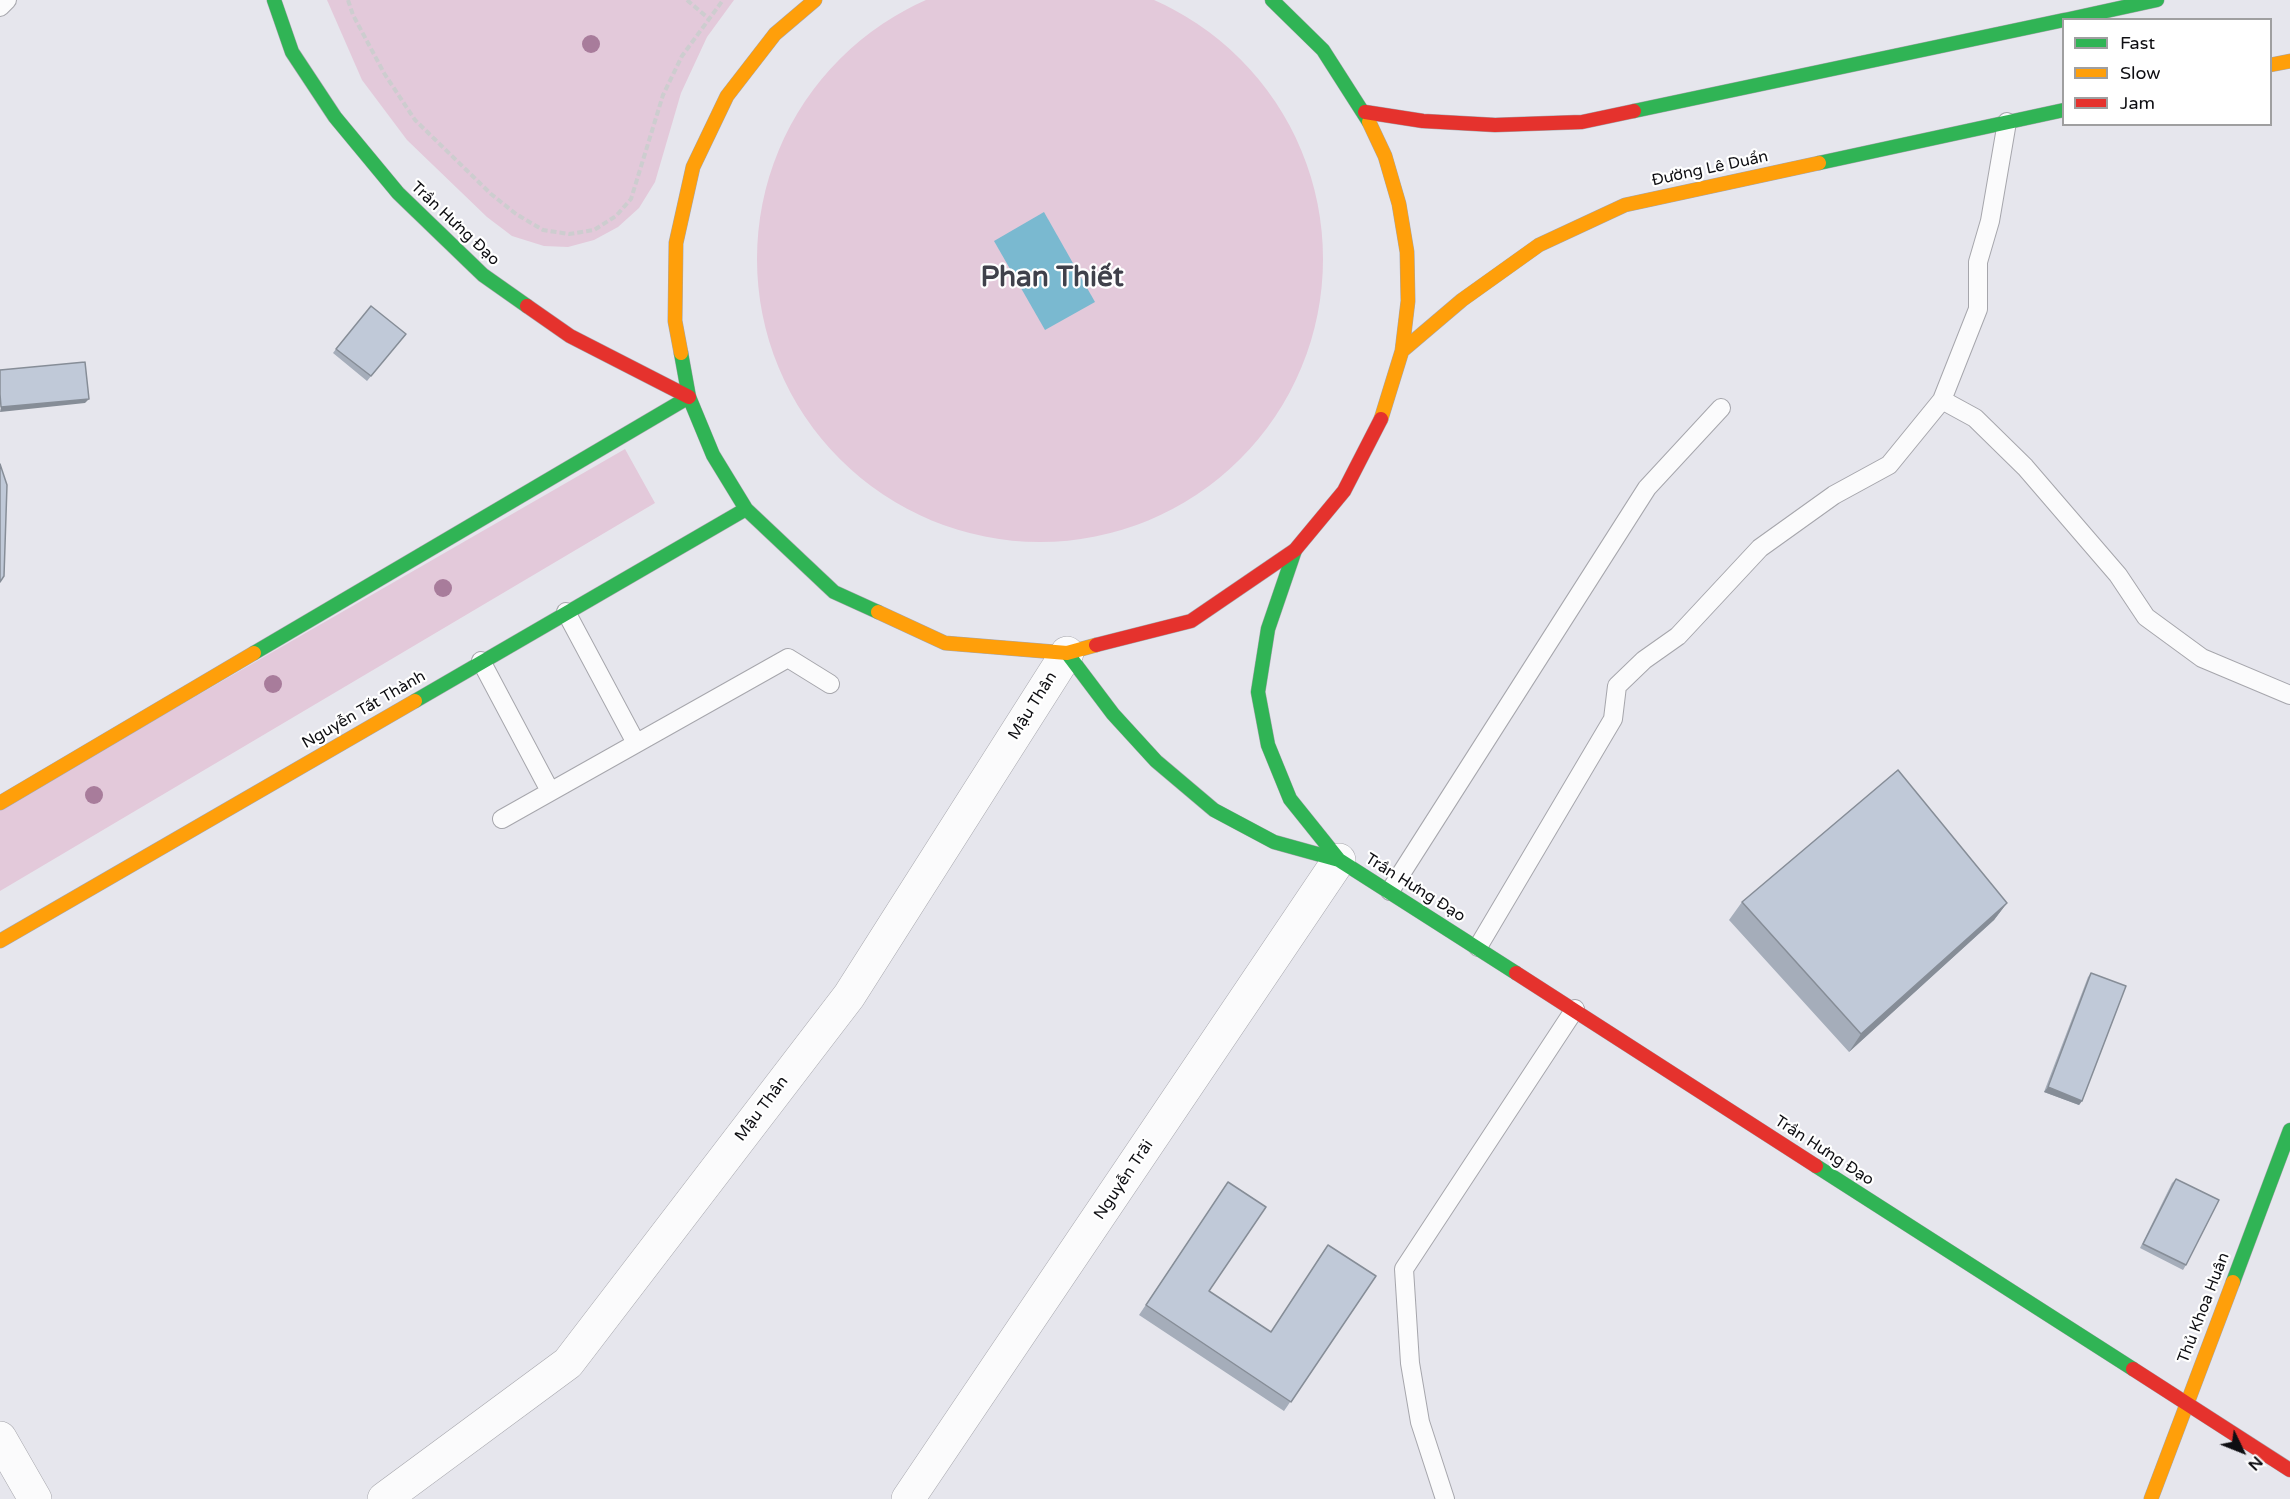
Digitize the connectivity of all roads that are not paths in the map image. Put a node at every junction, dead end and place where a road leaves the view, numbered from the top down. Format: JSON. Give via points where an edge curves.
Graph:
{"nodes":[{"id":1,"x":8,"y":0,"type":"edge"},
{"id":2,"x":274,"y":0,"type":"edge"},
{"id":3,"x":815,"y":0,"type":"edge"},
{"id":4,"x":1272,"y":0,"type":"edge"},
{"id":5,"x":2157,"y":0,"type":"edge"},
{"id":6,"x":0,"y":7,"type":"edge"},
{"id":7,"x":2073,"y":18,"type":"edge"},
{"id":8,"x":2062,"y":20,"type":"edge"},
{"id":9,"x":2290,"y":61,"type":"edge"},
{"id":10,"x":2272,"y":65,"type":"edge"},
{"id":11,"x":2062,"y":110,"type":"edge"},
{"id":12,"x":1365,"y":112,"type":"junction"},
{"id":13,"x":2007,"y":122,"type":"junction"},
{"id":14,"x":1402,"y":351,"type":"junction"},
{"id":15,"x":689,"y":397,"type":"junction"},
{"id":16,"x":1942,"y":400,"type":"junction"},
{"id":17,"x":1721,"y":408,"type":"dead end"},
{"id":18,"x":746,"y":509,"type":"junction"},
{"id":19,"x":1295,"y":550,"type":"junction"},
{"id":20,"x":566,"y":612,"type":"junction"},
{"id":21,"x":1067,"y":653,"type":"junction"},
{"id":22,"x":481,"y":662,"type":"junction"},
{"id":23,"x":830,"y":684,"type":"dead end"},
{"id":24,"x":2290,"y":695,"type":"edge"},
{"id":25,"x":636,"y":743,"type":"junction"},
{"id":26,"x":550,"y":791,"type":"junction"},
{"id":27,"x":0,"y":803,"type":"edge"},
{"id":28,"x":502,"y":819,"type":"dead end"},
{"id":29,"x":1339,"y":860,"type":"junction"},
{"id":30,"x":1390,"y":891,"type":"junction"},
{"id":31,"x":0,"y":941,"type":"edge"},
{"id":32,"x":1478,"y":947,"type":"junction"},
{"id":33,"x":1575,"y":1009,"type":"junction"},
{"id":34,"x":2290,"y":1130,"type":"edge"},
{"id":35,"x":2185,"y":1404,"type":"junction"},
{"id":36,"x":0,"y":1438,"type":"edge"},
{"id":37,"x":2290,"y":1470,"type":"edge"},
{"id":38,"x":35,"y":1499,"type":"edge"},
{"id":39,"x":384,"y":1499,"type":"edge"},
{"id":40,"x":908,"y":1499,"type":"edge"},
{"id":41,"x":1445,"y":1499,"type":"edge"},
{"id":42,"x":2151,"y":1499,"type":"edge"}],
"edges":[{"from":1,"to":6,"type":"lane"},
{"from":2,"to":15,"type":"main road","name":"Trần Hưng Đạo","via":[[292,52],[335,117],[398,193],[483,275],[570,336]]},
{"from":3,"to":15,"type":"main road","via":[[775,34],[727,96],[693,167],[676,243],[675,321]]},
{"from":4,"to":12,"type":"main road","via":[[1323,50]]},
{"from":5,"to":7,"type":"main road"},
{"from":8,"to":12,"type":"main road","via":[[1582,122],[1496,125],[1423,121]]},
{"from":9,"to":10,"type":"main road"},
{"from":11,"to":13,"type":"main road","name":"Đường Lê Duẩn"},
{"from":12,"to":14,"type":"main road","via":[[1388,166],[1407,252],[1408,302]]},
{"from":13,"to":14,"type":"main road","name":"Đường Lê Duẩn","via":[[1624,204],[1539,245],[1462,300]]},
{"from":13,"to":16,"type":"lane","via":[[1990,220],[1978,262],[1978,309]]},
{"from":14,"to":19,"type":"main road","via":[[1380,424],[1344,491]]},
{"from":15,"to":18,"type":"main road","via":[[713,455]]},
{"from":15,"to":27,"type":"main road"},
{"from":16,"to":24,"type":"lane","via":[[1975,418],[2025,467],[2112,567],[2146,617],[2202,658]]},
{"from":16,"to":32,"type":"lane","via":[[1889,465],[1834,495],[1760,548],[1678,636],[1617,686],[1613,719]]},
{"from":17,"to":30,"type":"lane","via":[[1647,488]]},
{"from":18,"to":20,"type":"main road","name":"Nguyễn Tất Thành"},
{"from":18,"to":21,"type":"main road","via":[[834,592],[945,643]]},
{"from":19,"to":21,"type":"main road","via":[[1191,621]]},
{"from":19,"to":29,"type":"main road","name":"Trần Hưng Đạo","via":[[1268,629],[1258,692],[1268,745],[1290,799]]},
{"from":20,"to":22,"type":"main road","name":"Nguyễn Tất Thành"},
{"from":20,"to":25,"type":"lane"},
{"from":21,"to":29,"type":"main road","name":"Trần Hưng Đạo","via":[[1156,762],[1214,810],[1274,842]]},
{"from":21,"to":39,"type":"street","name":"Mậu Thân","via":[[849,996],[568,1363]]},
{"from":22,"to":26,"type":"lane"},
{"from":22,"to":31,"type":"main road","name":"Nguyễn Tất Thành"},
{"from":23,"to":25,"type":"lane","via":[[788,658]]},
{"from":25,"to":26,"type":"lane"},
{"from":26,"to":28,"type":"lane"},
{"from":29,"to":30,"type":"main road","name":"Trần Hưng Đạo"},
{"from":29,"to":40,"type":"street","name":"Nguyễn Trãi"},
{"from":30,"to":32,"type":"main road","name":"Trần Hưng Đạo"},
{"from":32,"to":33,"type":"main road","name":"Trần Hưng Đạo"},
{"from":33,"to":35,"type":"main road","name":"Trần Hưng Đạo"},
{"from":33,"to":41,"type":"lane","via":[[1404,1269],[1410,1363],[1420,1422]]},
{"from":34,"to":35,"type":"main road","name":"Thủ Khoa Huân"},
{"from":35,"to":37,"type":"main road","name":"Trần Hưng Đạo"},
{"from":35,"to":42,"type":"main road","name":"Thủ Khoa Huân"},
{"from":36,"to":38,"type":"street"}]}
